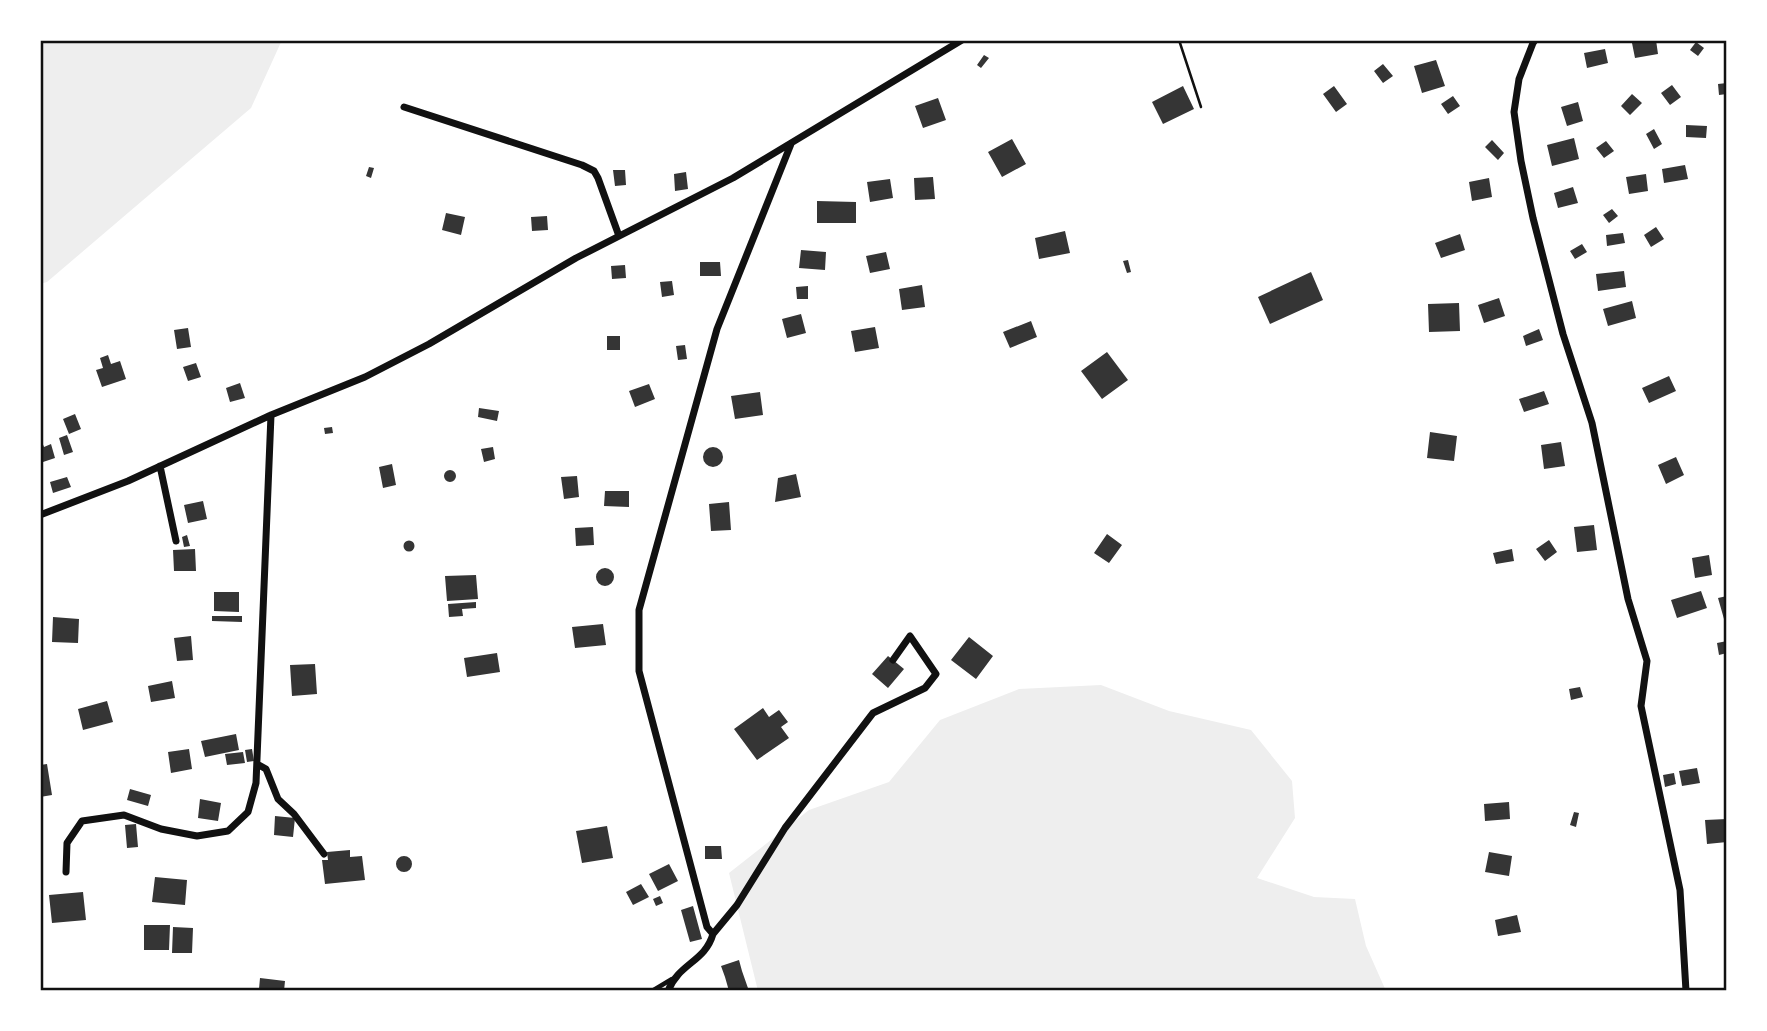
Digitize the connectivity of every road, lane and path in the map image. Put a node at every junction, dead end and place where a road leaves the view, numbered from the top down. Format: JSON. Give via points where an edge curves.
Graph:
{"nodes":[{"id":1,"x":962,"y":40,"type":"edge"},
{"id":2,"x":1179,"y":40,"type":"edge"},
{"id":3,"x":1535,"y":40,"type":"edge"},
{"id":4,"x":404,"y":107,"type":"dead end"},
{"id":5,"x":1201,"y":107,"type":"dead end"},
{"id":6,"x":791,"y":143,"type":"junction"},
{"id":7,"x":619,"y":236,"type":"junction"},
{"id":8,"x":271,"y":415,"type":"junction"},
{"id":9,"x":160,"y":466,"type":"junction"},
{"id":10,"x":40,"y":515,"type":"edge"},
{"id":11,"x":176,"y":541,"type":"dead end"},
{"id":12,"x":893,"y":660,"type":"dead end"},
{"id":13,"x":257,"y":765,"type":"junction"},
{"id":14,"x":324,"y":854,"type":"dead end"},
{"id":15,"x":66,"y":872,"type":"dead end"},
{"id":16,"x":713,"y":934,"type":"junction"},
{"id":17,"x":673,"y":979,"type":"junction"},
{"id":18,"x":652,"y":991,"type":"edge"},
{"id":19,"x":668,"y":991,"type":"edge"},
{"id":20,"x":1686,"y":991,"type":"edge"}],
"edges":[{"from":1,"to":6,"type":"street"},
{"from":2,"to":5,"type":"path"},
{"from":3,"to":20,"type":"street","via":[[1519,79],[1514,112],[1533,218],[1592,423],[1628,600],[1647,661],[1641,706],[1681,890]]},
{"from":4,"to":7,"type":"street","via":[[594,172]]},
{"from":6,"to":7,"type":"street"},
{"from":6,"to":16,"type":"street","via":[[717,329],[639,610],[639,671],[707,927]]},
{"from":7,"to":8,"type":"street","via":[[418,350]]},
{"from":8,"to":9,"type":"street"},
{"from":8,"to":13,"type":"street"},
{"from":9,"to":10,"type":"street"},
{"from":9,"to":11,"type":"street"},
{"from":12,"to":16,"type":"street","via":[[910,636],[936,674],[925,688],[873,713],[785,828],[737,905]]},
{"from":13,"to":14,"type":"street","via":[[266,769],[278,799]]},
{"from":13,"to":15,"type":"street","via":[[248,812],[228,831],[197,836],[124,815],[82,821],[66,844]]},
{"from":16,"to":17,"type":"street","via":[[710,945]]},
{"from":17,"to":18,"type":"lane"},
{"from":17,"to":19,"type":"street"}]}
